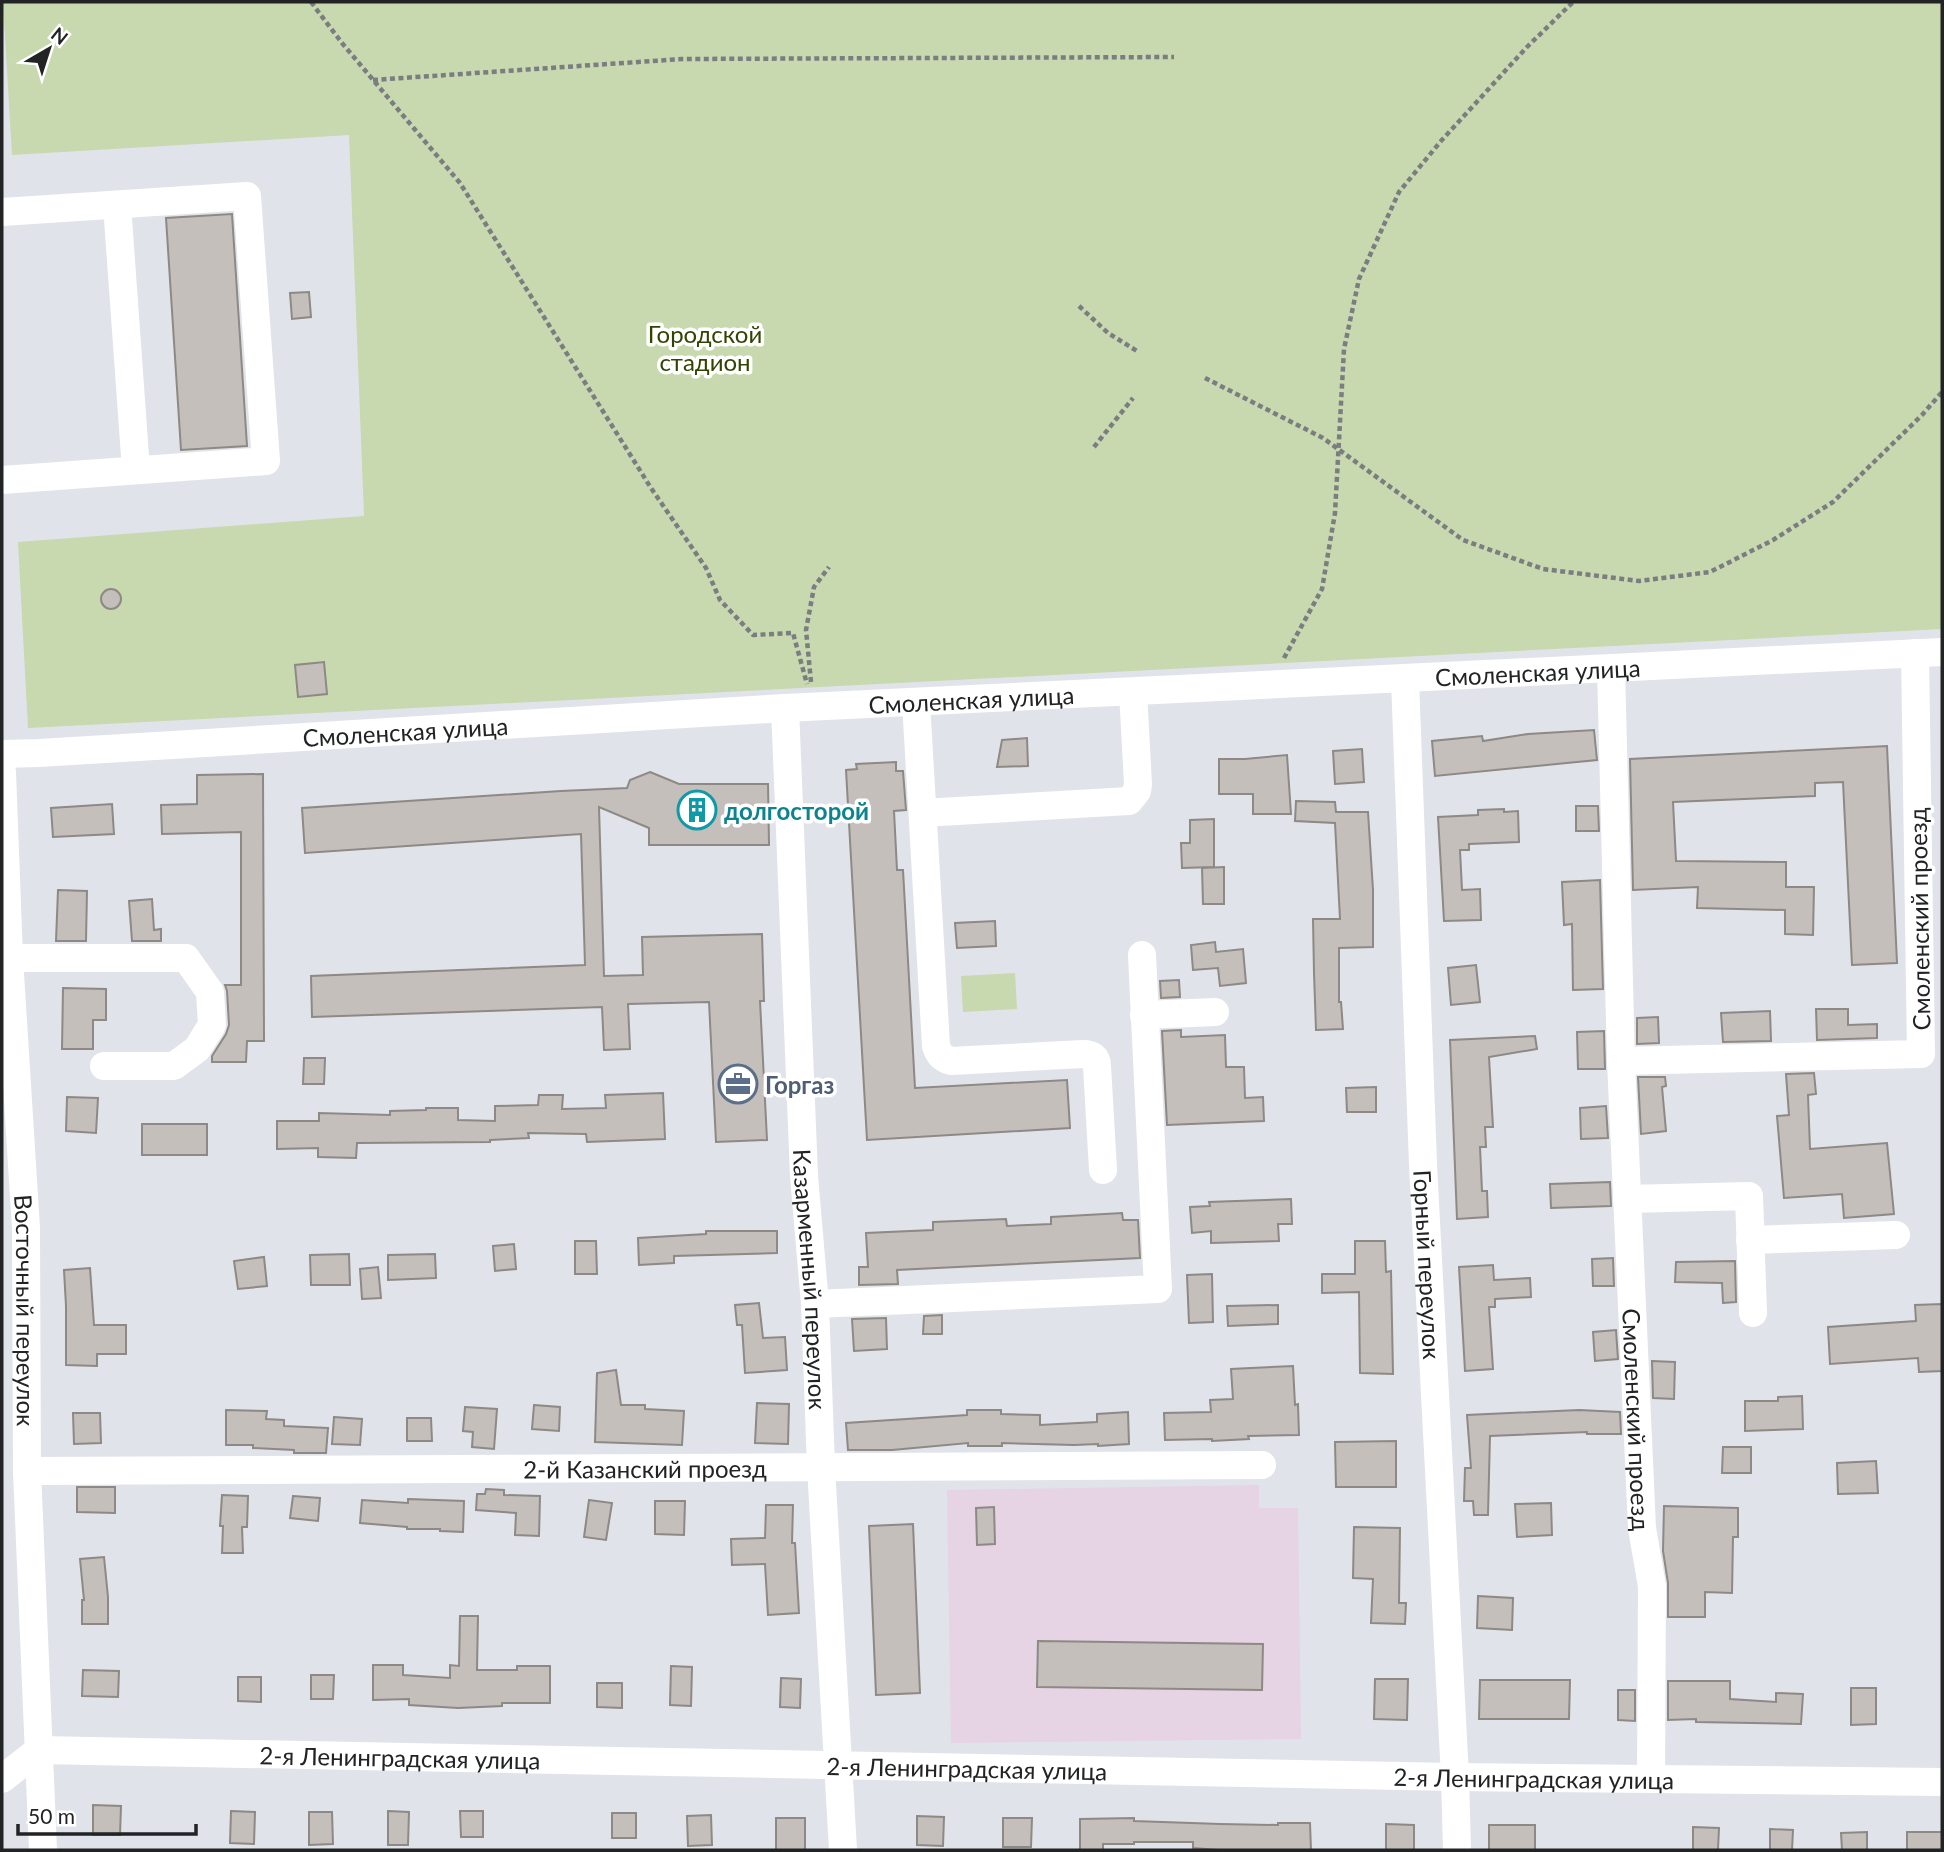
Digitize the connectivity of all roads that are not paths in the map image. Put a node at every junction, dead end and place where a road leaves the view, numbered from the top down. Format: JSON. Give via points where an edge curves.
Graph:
{"nodes":[{"id":1,"x":117,"y":205,"type":"junction"},
{"id":2,"x":2,"y":212,"type":"edge"},
{"id":3,"x":136,"y":470,"type":"junction"},
{"id":4,"x":2,"y":480,"type":"edge"},
{"id":5,"x":1929,"y":652,"type":"edge"},
{"id":6,"x":1611,"y":668,"type":"junction"},
{"id":7,"x":1405,"y":679,"type":"junction"},
{"id":8,"x":1133,"y":692,"type":"junction"},
{"id":9,"x":916,"y":702,"type":"junction"},
{"id":10,"x":785,"y":708,"type":"junction"},
{"id":11,"x":2,"y":754,"type":"edge"},
{"id":12,"x":2,"y":772,"type":"edge"},
{"id":13,"x":923,"y":813,"type":"junction"},
{"id":14,"x":1142,"y":955,"type":"dead end"},
{"id":15,"x":9,"y":958,"type":"junction"},
{"id":16,"x":1215,"y":1012,"type":"dead end"},
{"id":17,"x":1144,"y":1015,"type":"junction"},
{"id":18,"x":1621,"y":1061,"type":"junction"},
{"id":19,"x":104,"y":1066,"type":"dead end"},
{"id":20,"x":1103,"y":1170,"type":"dead end"},
{"id":21,"x":12,"y":1191,"type":"edge"},
{"id":22,"x":1627,"y":1199,"type":"junction"},
{"id":23,"x":1896,"y":1235,"type":"dead end"},
{"id":24,"x":1750,"y":1240,"type":"junction"},
{"id":25,"x":815,"y":1304,"type":"junction"},
{"id":26,"x":1753,"y":1313,"type":"dead end"},
{"id":27,"x":1262,"y":1465,"type":"dead end"},
{"id":28,"x":821,"y":1467,"type":"junction"},
{"id":29,"x":27,"y":1471,"type":"junction"},
{"id":30,"x":39,"y":1749,"type":"junction"},
{"id":31,"x":837,"y":1765,"type":"junction"},
{"id":32,"x":1455,"y":1777,"type":"junction"},
{"id":33,"x":2,"y":1779,"type":"edge"},
{"id":34,"x":1651,"y":1779,"type":"junction"},
{"id":35,"x":1942,"y":1782,"type":"edge"},
{"id":36,"x":43,"y":1850,"type":"edge"},
{"id":37,"x":843,"y":1850,"type":"edge"},
{"id":38,"x":1457,"y":1850,"type":"edge"}],
"edges":[{"from":1,"to":2,"type":"street"},
{"from":1,"to":3,"type":"street"},
{"from":1,"to":3,"type":"street","via":[[247,196],[266,461]]},
{"from":3,"to":4,"type":"street"},
{"from":5,"to":6,"type":"street","name":"Смоленская улица"},
{"from":5,"to":18,"type":"street","name":"Смоленский проезд","via":[[1921,1054]]},
{"from":6,"to":7,"type":"street","name":"Смоленская улица"},
{"from":6,"to":18,"type":"street","name":"Смоленский проезд"},
{"from":7,"to":8,"type":"street","name":"Смоленская улица"},
{"from":7,"to":32,"type":"street","name":"Горный переулок","via":[[1423,1164]]},
{"from":8,"to":9,"type":"street","name":"Смоленская улица"},
{"from":8,"to":13,"type":"street","via":[[1138,791],[1129,801]]},
{"from":9,"to":10,"type":"street","name":"Смоленская улица"},
{"from":9,"to":13,"type":"street"},
{"from":10,"to":11,"type":"street","name":"Смоленская улица"},
{"from":10,"to":25,"type":"street","name":"Казарменный переулок","via":[[804,1162]]},
{"from":12,"to":15,"type":"street","name":"Восточный переулок"},
{"from":13,"to":20,"type":"street","via":[[938,1053],[951,1061],[1093,1056],[1097,1061]]},
{"from":14,"to":17,"type":"street"},
{"from":15,"to":19,"type":"street","via":[[186,958],[210,992],[212,1024],[197,1049],[174,1066]]},
{"from":15,"to":21,"type":"street","name":"Восточный переулок"},
{"from":16,"to":17,"type":"street"},
{"from":17,"to":25,"type":"street","via":[[1158,1289]]},
{"from":18,"to":22,"type":"street","name":"Смоленский проезд"},
{"from":21,"to":29,"type":"street","name":"Восточный переулок","via":[[26,1228]]},
{"from":22,"to":24,"type":"street","via":[[1749,1196]]},
{"from":22,"to":34,"type":"street","name":"Смоленский проезд","via":[[1642,1528],[1652,1586]]},
{"from":23,"to":24,"type":"street"},
{"from":24,"to":26,"type":"street"},
{"from":25,"to":28,"type":"street","name":"Казарменный переулок"},
{"from":27,"to":28,"type":"street","name":"2-й Казанский проезд"},
{"from":28,"to":29,"type":"street","name":"2-й Казанский проезд"},
{"from":28,"to":31,"type":"street","name":"Казарменный переулок"},
{"from":29,"to":30,"type":"street","name":"Восточный переулок"},
{"from":30,"to":31,"type":"street","name":"2-я Ленинградская улица"},
{"from":30,"to":33,"type":"street"},
{"from":30,"to":36,"type":"street","name":"Восточный переулок"},
{"from":31,"to":32,"type":"street","name":"2-я Ленинградская улица"},
{"from":31,"to":37,"type":"street","name":"Казарменный переулок"},
{"from":32,"to":34,"type":"street","name":"2-я Ленинградская улица"},
{"from":32,"to":38,"type":"street","name":"Горный переулок"},
{"from":34,"to":35,"type":"street","name":"2-я Ленинградская улица"}]}
